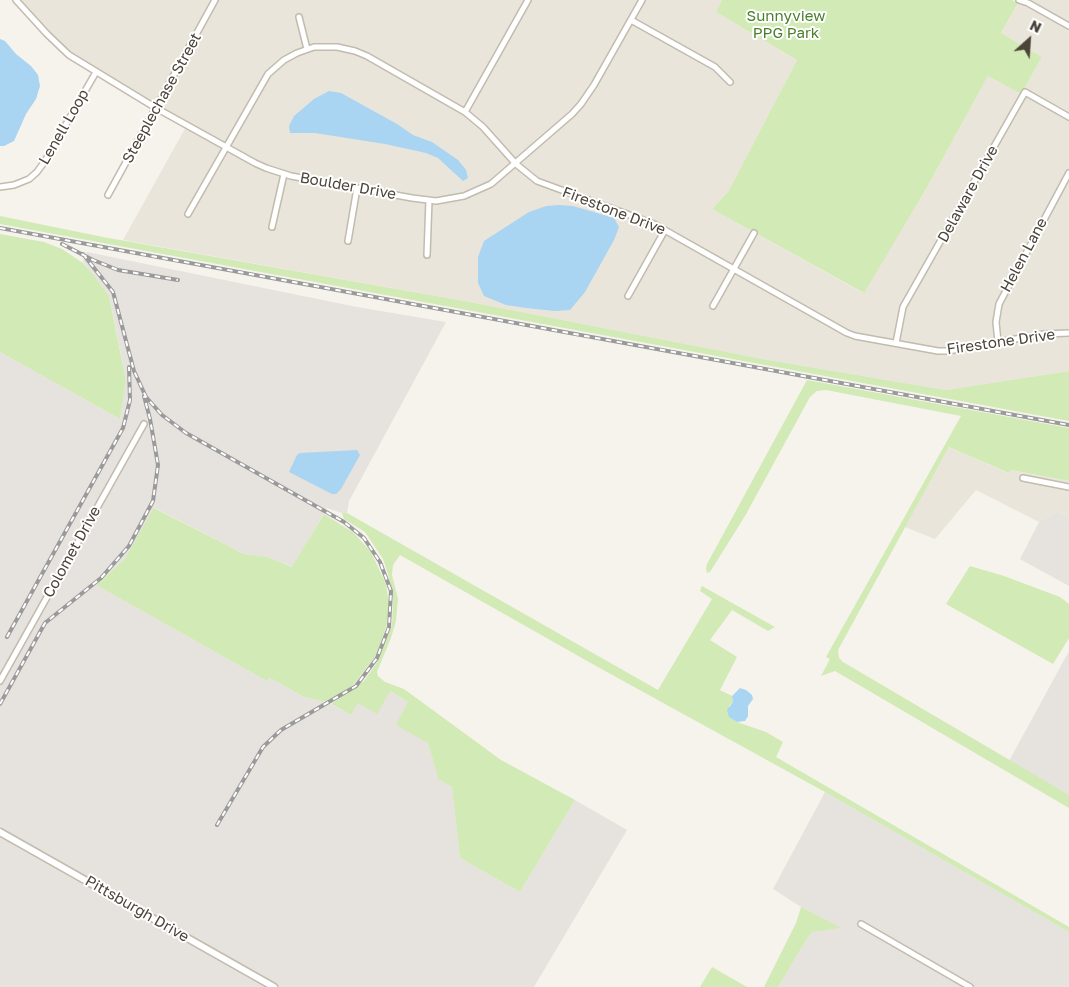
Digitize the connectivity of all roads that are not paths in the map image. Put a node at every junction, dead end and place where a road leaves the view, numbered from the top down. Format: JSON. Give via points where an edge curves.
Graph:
{"nodes":[{"id":1,"x":16,"y":0,"type":"edge"},
{"id":2,"x":215,"y":0,"type":"edge"},
{"id":3,"x":528,"y":0,"type":"edge"},
{"id":4,"x":642,"y":0,"type":"edge"},
{"id":5,"x":1019,"y":0,"type":"edge"},
{"id":6,"x":1026,"y":2,"type":"edge"},
{"id":7,"x":299,"y":17,"type":"dead end"},
{"id":8,"x":631,"y":20,"type":"junction"},
{"id":9,"x":1069,"y":26,"type":"edge"},
{"id":10,"x":308,"y":49,"type":"junction"},
{"id":11,"x":96,"y":72,"type":"junction"},
{"id":12,"x":730,"y":82,"type":"dead end"},
{"id":13,"x":156,"y":108,"type":"junction"},
{"id":14,"x":465,"y":112,"type":"junction"},
{"id":15,"x":1069,"y":118,"type":"edge"},
{"id":16,"x":226,"y":147,"type":"junction"},
{"id":17,"x":516,"y":164,"type":"junction"},
{"id":18,"x":1069,"y":173,"type":"edge"},
{"id":19,"x":284,"y":174,"type":"junction"},
{"id":20,"x":0,"y":187,"type":"edge"},
{"id":21,"x":357,"y":188,"type":"junction"},
{"id":22,"x":108,"y":195,"type":"dead end"},
{"id":23,"x":429,"y":200,"type":"junction"},
{"id":24,"x":188,"y":214,"type":"dead end"},
{"id":25,"x":272,"y":227,"type":"dead end"},
{"id":26,"x":665,"y":230,"type":"junction"},
{"id":27,"x":754,"y":233,"type":"dead end"},
{"id":28,"x":348,"y":241,"type":"dead end"},
{"id":29,"x":427,"y":255,"type":"dead end"},
{"id":30,"x":734,"y":269,"type":"junction"},
{"id":31,"x":628,"y":296,"type":"dead end"},
{"id":32,"x":713,"y":306,"type":"dead end"},
{"id":33,"x":1069,"y":333,"type":"edge"},
{"id":34,"x":998,"y":342,"type":"junction"},
{"id":35,"x":896,"y":344,"type":"junction"},
{"id":36,"x":144,"y":424,"type":"dead end"},
{"id":37,"x":1023,"y":478,"type":"dead end"},
{"id":38,"x":1069,"y":487,"type":"edge"},
{"id":39,"x":0,"y":681,"type":"edge"},
{"id":40,"x":0,"y":832,"type":"edge"},
{"id":41,"x":861,"y":924,"type":"dead end"},
{"id":42,"x":274,"y":987,"type":"edge"},
{"id":43,"x":970,"y":987,"type":"edge"}],
"edges":[{"from":1,"to":11,"type":"street","name":"Boulder Drive","via":[[69,55]]},
{"from":2,"to":13,"type":"street","name":"Steeplechase Street"},
{"from":3,"to":14,"type":"street"},
{"from":4,"to":8,"type":"street","name":"Boulder Drive"},
{"from":5,"to":6,"type":"street"},
{"from":6,"to":9,"type":"street"},
{"from":7,"to":10,"type":"street"},
{"from":8,"to":12,"type":"street","via":[[715,67]]},
{"from":8,"to":17,"type":"street","name":"Boulder Drive","via":[[581,104]]},
{"from":10,"to":14,"type":"street","name":"Firestone Drive","via":[[337,47],[355,51]]},
{"from":10,"to":16,"type":"street","name":"Firestone Drive","via":[[284,60],[268,74]]},
{"from":11,"to":13,"type":"street","name":"Boulder Drive"},
{"from":11,"to":20,"type":"street","name":"Lenell Loop","via":[[38,172],[14,185]]},
{"from":13,"to":16,"type":"street","name":"Boulder Drive"},
{"from":13,"to":22,"type":"street","name":"Steeplechase Street"},
{"from":14,"to":17,"type":"street","name":"Firestone Drive"},
{"from":15,"to":35,"type":"street","name":"Delaware Drive","via":[[1025,92],[903,307]]},
{"from":16,"to":19,"type":"street","name":"Boulder Drive"},
{"from":16,"to":24,"type":"street","name":"Firestone Drive"},
{"from":17,"to":23,"type":"street","name":"Boulder Drive","via":[[491,184],[470,194],[448,200]]},
{"from":17,"to":26,"type":"street","name":"Firestone Drive","via":[[537,182]]},
{"from":18,"to":34,"type":"street","name":"Helen Lane","via":[[999,304],[996,322]]},
{"from":19,"to":21,"type":"street","name":"Boulder Drive"},
{"from":19,"to":25,"type":"street"},
{"from":21,"to":23,"type":"street","name":"Boulder Drive"},
{"from":21,"to":28,"type":"street"},
{"from":23,"to":29,"type":"street"},
{"from":26,"to":30,"type":"street","name":"Firestone Drive"},
{"from":26,"to":31,"type":"street"},
{"from":27,"to":30,"type":"street"},
{"from":30,"to":32,"type":"street"},
{"from":30,"to":35,"type":"street","name":"Firestone Drive","via":[[846,333]]},
{"from":33,"to":34,"type":"street","name":"Firestone Drive"},
{"from":34,"to":35,"type":"street","name":"Firestone Drive","via":[[948,351]]},
{"from":36,"to":39,"type":"street","name":"Colomet Drive"},
{"from":37,"to":38,"type":"street"},
{"from":40,"to":42,"type":"street","name":"Pittsburgh Drive"},
{"from":41,"to":43,"type":"street"}]}
